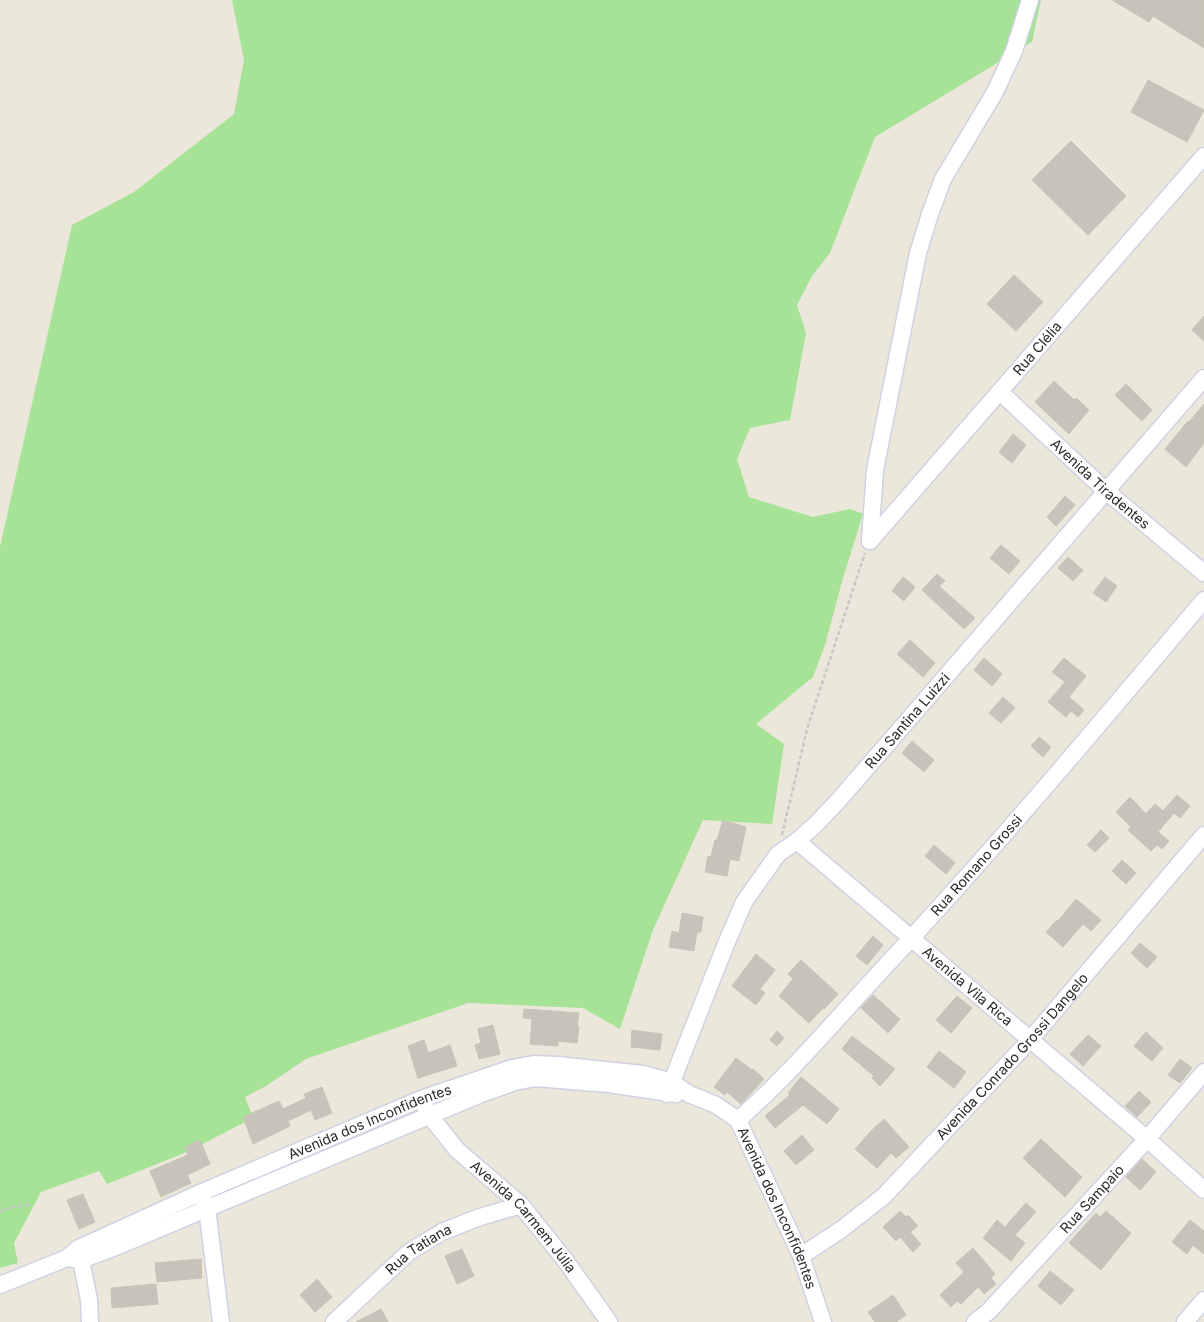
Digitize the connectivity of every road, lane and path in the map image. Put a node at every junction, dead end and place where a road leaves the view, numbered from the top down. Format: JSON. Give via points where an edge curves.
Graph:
{"nodes":[{"id":1,"x":1030,"y":0,"type":"edge"},
{"id":2,"x":1204,"y":156,"type":"edge"},
{"id":3,"x":1204,"y":378,"type":"edge"},
{"id":4,"x":1000,"y":392,"type":"junction"},
{"id":5,"x":1106,"y":491,"type":"junction"},
{"id":6,"x":870,"y":540,"type":"junction"},
{"id":7,"x":1204,"y":574,"type":"edge"},
{"id":8,"x":1204,"y":600,"type":"edge"},
{"id":9,"x":1204,"y":834,"type":"edge"},
{"id":10,"x":797,"y":841,"type":"junction"},
{"id":11,"x":778,"y":854,"type":"junction"},
{"id":12,"x":912,"y":938,"type":"junction"},
{"id":13,"x":1030,"y":1040,"type":"junction"},
{"id":14,"x":1204,"y":1072,"type":"edge"},
{"id":15,"x":670,"y":1088,"type":"junction"},
{"id":16,"x":421,"y":1099,"type":"junction"},
{"id":17,"x":430,"y":1116,"type":"junction"},
{"id":18,"x":738,"y":1120,"type":"junction"},
{"id":19,"x":1147,"y":1139,"type":"junction"},
{"id":20,"x":1204,"y":1190,"type":"edge"},
{"id":21,"x":200,"y":1193,"type":"junction"},
{"id":22,"x":30,"y":1205,"type":"dead end"},
{"id":23,"x":521,"y":1206,"type":"junction"},
{"id":24,"x":206,"y":1208,"type":"junction"},
{"id":25,"x":0,"y":1211,"type":"edge"},
{"id":26,"x":75,"y":1255,"type":"junction"},
{"id":27,"x":801,"y":1256,"type":"junction"},
{"id":28,"x":32,"y":1273,"type":"junction"},
{"id":29,"x":0,"y":1274,"type":"edge"},
{"id":30,"x":0,"y":1285,"type":"edge"},
{"id":31,"x":1204,"y":1300,"type":"edge"},
{"id":32,"x":90,"y":1322,"type":"edge"},
{"id":33,"x":221,"y":1322,"type":"edge"},
{"id":34,"x":334,"y":1322,"type":"edge"},
{"id":35,"x":609,"y":1322,"type":"edge"},
{"id":36,"x":823,"y":1322,"type":"edge"},
{"id":37,"x":975,"y":1322,"type":"edge"},
{"id":38,"x":1184,"y":1322,"type":"edge"}],
"edges":[{"from":1,"to":6,"type":"street","via":[[1014,51],[995,92],[943,179],[918,253],[875,470]]},
{"from":2,"to":4,"type":"street","name":"Rua Clélia"},
{"from":3,"to":5,"type":"street","name":"Rua Santina Luizzi"},
{"from":4,"to":5,"type":"street","name":"Avenida Tiradentes"},
{"from":4,"to":6,"type":"street","name":"Rua Clélia"},
{"from":5,"to":7,"type":"street","name":"Avenida Tiradentes"},
{"from":5,"to":10,"type":"street","name":"Rua Santina Luizzi","via":[[838,801]]},
{"from":6,"to":11,"type":"path","via":[[807,729]]},
{"from":8,"to":12,"type":"street","name":"Rua Romano Grossi"},
{"from":9,"to":13,"type":"street","name":"Avenida Conrado Grossi Dangelo"},
{"from":10,"to":11,"type":"street","name":"Rua Santina Luizzi"},
{"from":10,"to":12,"type":"street","name":"Avenida Vila Rica"},
{"from":11,"to":15,"type":"street","name":"Rua Santina Luizzi","via":[[744,902]]},
{"from":12,"to":13,"type":"street","name":"Avenida Vila Rica"},
{"from":12,"to":18,"type":"street","name":"Rua Romano Grossi","via":[[766,1096]]},
{"from":13,"to":19,"type":"street","name":"Avenida Vila Rica"},
{"from":13,"to":27,"type":"street","name":"Avenida Conrado Grossi Dangelo","via":[[884,1196]]},
{"from":14,"to":19,"type":"street","name":"Rua Sampaio"},
{"from":15,"to":16,"type":"street","name":"Avenida dos Inconfidentes","via":[[634,1073],[534,1064],[482,1077]]},
{"from":15,"to":17,"type":"street","name":"Avenida dos Inconfidentes","via":[[535,1078],[490,1091]]},
{"from":15,"to":18,"type":"street","name":"Avenida dos Inconfidentes","via":[[716,1104]]},
{"from":16,"to":17,"type":"street","name":"Avenida Carmem Júlia"},
{"from":16,"to":21,"type":"street","name":"Avenida dos Inconfidentes"},
{"from":17,"to":23,"type":"street","name":"Avenida Carmem Júlia","via":[[457,1150]]},
{"from":17,"to":24,"type":"street","name":"Avenida dos Inconfidentes"},
{"from":18,"to":27,"type":"street","name":"Avenida dos Inconfidentes"},
{"from":19,"to":20,"type":"street","name":"Avenida Vila Rica"},
{"from":19,"to":37,"type":"street","name":"Rua Sampaio","via":[[988,1312]]},
{"from":21,"to":24,"type":"street"},
{"from":21,"to":26,"type":"street","name":"Avenida dos Inconfidentes"},
{"from":22,"to":25,"type":"path"},
{"from":23,"to":34,"type":"street","name":"Rua Tatiana","via":[[476,1218],[442,1232],[409,1252]]},
{"from":23,"to":35,"type":"street","name":"Avenida Carmem Júlia"},
{"from":24,"to":26,"type":"street","name":"Avenida dos Inconfidentes"},
{"from":24,"to":33,"type":"street"},
{"from":26,"to":28,"type":"street","name":"Avenida dos Inconfidentes"},
{"from":26,"to":32,"type":"street","via":[[89,1300]]},
{"from":27,"to":36,"type":"street","name":"Avenida dos Inconfidentes"},
{"from":28,"to":29,"type":"street","name":"Avenida dos Inconfidentes"},
{"from":28,"to":30,"type":"street","name":"Avenida dos Inconfidentes"},
{"from":31,"to":38,"type":"street"}]}
